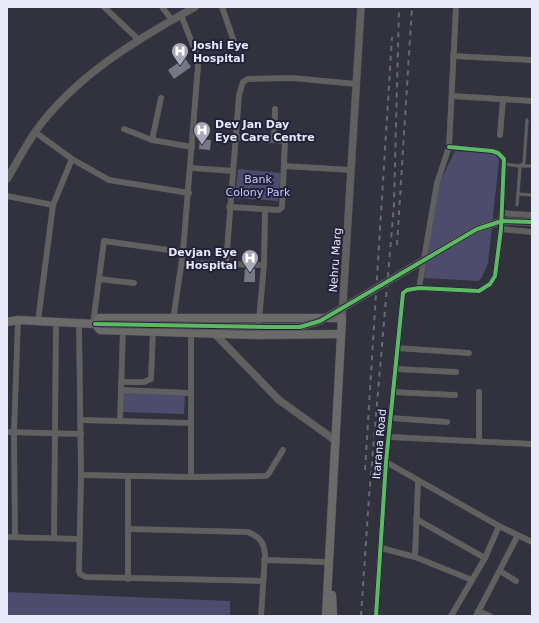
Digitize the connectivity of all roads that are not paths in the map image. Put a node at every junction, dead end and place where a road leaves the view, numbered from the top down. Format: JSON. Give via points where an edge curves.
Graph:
{"nodes":[{"id":1,"x":104,"y":7,"type":"edge"},
{"id":2,"x":162,"y":7,"type":"edge"},
{"id":3,"x":195,"y":7,"type":"edge"},
{"id":4,"x":222,"y":7,"type":"edge"},
{"id":5,"x":360,"y":7,"type":"edge"},
{"id":6,"x":456,"y":7,"type":"edge"},
{"id":7,"x":181,"y":15,"type":"junction"},
{"id":8,"x":172,"y":20,"type":"junction"},
{"id":9,"x":139,"y":40,"type":"junction"},
{"id":10,"x":237,"y":50,"type":"dead end"},
{"id":11,"x":453,"y":56,"type":"junction"},
{"id":12,"x":532,"y":60,"type":"edge"},
{"id":13,"x":356,"y":84,"type":"junction"},
{"id":14,"x":452,"y":96,"type":"junction"},
{"id":15,"x":160,"y":98,"type":"dead end"},
{"id":16,"x":503,"y":99,"type":"junction"},
{"id":17,"x":532,"y":100,"type":"edge"},
{"id":18,"x":275,"y":109,"type":"dead end"},
{"id":19,"x":527,"y":120,"type":"dead end"},
{"id":20,"x":124,"y":129,"type":"dead end"},
{"id":21,"x":35,"y":132,"type":"junction"},
{"id":22,"x":500,"y":135,"type":"dead end"},
{"id":23,"x":236,"y":137,"type":"junction"},
{"id":24,"x":274,"y":139,"type":"junction"},
{"id":25,"x":152,"y":140,"type":"junction"},
{"id":26,"x":449,"y":147,"type":"junction"},
{"id":27,"x":192,"y":148,"type":"junction"},
{"id":28,"x":72,"y":159,"type":"junction"},
{"id":29,"x":504,"y":164,"type":"junction"},
{"id":30,"x":284,"y":166,"type":"junction"},
{"id":31,"x":520,"y":166,"type":"junction"},
{"id":32,"x":532,"y":166,"type":"edge"},
{"id":33,"x":191,"y":168,"type":"junction"},
{"id":34,"x":351,"y":170,"type":"junction"},
{"id":35,"x":233,"y":171,"type":"junction"},
{"id":36,"x":7,"y":179,"type":"edge"},
{"id":37,"x":189,"y":194,"type":"junction"},
{"id":38,"x":518,"y":194,"type":"junction"},
{"id":39,"x":532,"y":195,"type":"edge"},
{"id":40,"x":7,"y":196,"type":"edge"},
{"id":41,"x":53,"y":205,"type":"junction"},
{"id":42,"x":517,"y":205,"type":"dead end"},
{"id":43,"x":229,"y":207,"type":"junction"},
{"id":44,"x":265,"y":210,"type":"junction"},
{"id":45,"x":502,"y":212,"type":"junction"},
{"id":46,"x":532,"y":215,"type":"edge"},
{"id":47,"x":532,"y":222,"type":"edge"},
{"id":48,"x":501,"y":229,"type":"junction"},
{"id":49,"x":532,"y":232,"type":"edge"},
{"id":50,"x":183,"y":252,"type":"junction"},
{"id":51,"x":182,"y":262,"type":"junction"},
{"id":52,"x":226,"y":264,"type":"junction"},
{"id":53,"x":264,"y":265,"type":"junction"},
{"id":54,"x":99,"y":279,"type":"junction"},
{"id":55,"x":134,"y":283,"type":"dead end"},
{"id":56,"x":419,"y":288,"type":"junction"},
{"id":57,"x":173,"y":318,"type":"junction"},
{"id":58,"x":342,"y":318,"type":"junction"},
{"id":59,"x":259,"y":319,"type":"junction"},
{"id":60,"x":11,"y":320,"type":"edge"},
{"id":61,"x":38,"y":321,"type":"junction"},
{"id":62,"x":56,"y":322,"type":"junction"},
{"id":63,"x":79,"y":324,"type":"junction"},
{"id":64,"x":96,"y":324,"type":"junction"},
{"id":65,"x":122,"y":330,"type":"junction"},
{"id":66,"x":153,"y":331,"type":"junction"},
{"id":67,"x":172,"y":332,"type":"junction"},
{"id":68,"x":191,"y":332,"type":"junction"},
{"id":69,"x":214,"y":333,"type":"junction"},
{"id":70,"x":341,"y":334,"type":"junction"},
{"id":71,"x":258,"y":335,"type":"junction"},
{"id":72,"x":396,"y":348,"type":"junction"},
{"id":73,"x":469,"y":353,"type":"dead end"},
{"id":74,"x":396,"y":369,"type":"junction"},
{"id":75,"x":456,"y":372,"type":"dead end"},
{"id":76,"x":121,"y":382,"type":"junction"},
{"id":77,"x":121,"y":390,"type":"junction"},
{"id":78,"x":393,"y":392,"type":"junction"},
{"id":79,"x":480,"y":392,"type":"dead end"},
{"id":80,"x":190,"y":393,"type":"junction"},
{"id":81,"x":455,"y":395,"type":"dead end"},
{"id":82,"x":391,"y":418,"type":"junction"},
{"id":83,"x":80,"y":420,"type":"junction"},
{"id":84,"x":120,"y":421,"type":"junction"},
{"id":85,"x":447,"y":422,"type":"dead end"},
{"id":86,"x":190,"y":423,"type":"junction"},
{"id":87,"x":7,"y":432,"type":"edge"},
{"id":88,"x":14,"y":432,"type":"junction"},
{"id":89,"x":55,"y":434,"type":"junction"},
{"id":90,"x":81,"y":434,"type":"junction"},
{"id":91,"x":390,"y":437,"type":"junction"},
{"id":92,"x":479,"y":440,"type":"junction"},
{"id":93,"x":336,"y":441,"type":"junction"},
{"id":94,"x":532,"y":444,"type":"edge"},
{"id":95,"x":282,"y":450,"type":"dead end"},
{"id":96,"x":386,"y":462,"type":"junction"},
{"id":97,"x":81,"y":475,"type":"junction"},
{"id":98,"x":128,"y":476,"type":"junction"},
{"id":99,"x":191,"y":477,"type":"junction"},
{"id":100,"x":418,"y":482,"type":"junction"},
{"id":101,"x":416,"y":519,"type":"junction"},
{"id":102,"x":499,"y":526,"type":"junction"},
{"id":103,"x":128,"y":529,"type":"junction"},
{"id":104,"x":518,"y":535,"type":"junction"},
{"id":105,"x":15,"y":537,"type":"junction"},
{"id":106,"x":54,"y":537,"type":"junction"},
{"id":107,"x":7,"y":538,"type":"edge"},
{"id":108,"x":79,"y":539,"type":"junction"},
{"id":109,"x":532,"y":542,"type":"edge"},
{"id":110,"x":381,"y":548,"type":"junction"},
{"id":111,"x":415,"y":557,"type":"junction"},
{"id":112,"x":485,"y":558,"type":"junction"},
{"id":113,"x":264,"y":560,"type":"junction"},
{"id":114,"x":330,"y":562,"type":"junction"},
{"id":115,"x":500,"y":571,"type":"junction"},
{"id":116,"x":128,"y":579,"type":"junction"},
{"id":117,"x":472,"y":580,"type":"junction"},
{"id":118,"x":263,"y":581,"type":"junction"},
{"id":119,"x":516,"y":581,"type":"dead end"},
{"id":120,"x":477,"y":614,"type":"edge"},
{"id":121,"x":261,"y":616,"type":"edge"},
{"id":122,"x":326,"y":616,"type":"edge"},
{"id":123,"x":333,"y":616,"type":"edge"},
{"id":124,"x":376,"y":616,"type":"edge"},
{"id":125,"x":451,"y":616,"type":"edge"},
{"id":126,"x":490,"y":616,"type":"edge"}],
"edges":[{"from":1,"to":9,"type":"street"},
{"from":2,"to":8,"type":"street"},
{"from":3,"to":7,"type":"street"},
{"from":4,"to":10,"type":"street"},
{"from":5,"to":13,"type":"street","name":"Nehru Marg"},
{"from":6,"to":11,"type":"street"},
{"from":7,"to":8,"type":"street"},
{"from":7,"to":27,"type":"street","via":[[198,60]]},
{"from":8,"to":9,"type":"street"},
{"from":9,"to":21,"type":"street","via":[[95,69],[63,99]]},
{"from":11,"to":12,"type":"street"},
{"from":11,"to":14,"type":"street"},
{"from":13,"to":23,"type":"street","via":[[292,78],[248,79],[241,86]]},
{"from":13,"to":34,"type":"street","name":"Nehru Marg"},
{"from":14,"to":16,"type":"street"},
{"from":14,"to":26,"type":"street"},
{"from":15,"to":25,"type":"street"},
{"from":16,"to":17,"type":"street"},
{"from":16,"to":22,"type":"street"},
{"from":18,"to":24,"type":"street"},
{"from":19,"to":31,"type":"lane","via":[[524,161]]},
{"from":20,"to":25,"type":"street"},
{"from":21,"to":28,"type":"street"},
{"from":21,"to":36,"type":"street"},
{"from":23,"to":24,"type":"street"},
{"from":23,"to":35,"type":"street"},
{"from":24,"to":30,"type":"street","via":[[285,141]]},
{"from":25,"to":27,"type":"street"},
{"from":26,"to":29,"type":"street","via":[[492,151],[501,156]]},
{"from":26,"to":56,"type":"street","via":[[437,183]]},
{"from":27,"to":33,"type":"street"},
{"from":28,"to":37,"type":"street","via":[[118,183]]},
{"from":28,"to":41,"type":"street"},
{"from":29,"to":31,"type":"lane"},
{"from":29,"to":45,"type":"street"},
{"from":30,"to":34,"type":"street"},
{"from":30,"to":44,"type":"street","via":[[281,209]]},
{"from":31,"to":32,"type":"lane"},
{"from":31,"to":38,"type":"lane"},
{"from":33,"to":35,"type":"street"},
{"from":33,"to":37,"type":"street"},
{"from":34,"to":58,"type":"street","name":"Nehru Marg"},
{"from":35,"to":43,"type":"street"},
{"from":37,"to":50,"type":"street"},
{"from":38,"to":39,"type":"lane"},
{"from":38,"to":42,"type":"lane"},
{"from":40,"to":41,"type":"street"},
{"from":41,"to":61,"type":"street"},
{"from":43,"to":44,"type":"street"},
{"from":43,"to":52,"type":"street"},
{"from":44,"to":53,"type":"street"},
{"from":45,"to":46,"type":"street"},
{"from":45,"to":48,"type":"street"},
{"from":47,"to":64,"type":"street","bridge":true,"via":[[502,221],[477,229],[339,312],[311,324],[267,328]]},
{"from":48,"to":49,"type":"street"},
{"from":48,"to":56,"type":"street","via":[[495,276],[485,288],[479,291]]},
{"from":50,"to":51,"type":"street"},
{"from":50,"to":54,"type":"street","via":[[104,241]]},
{"from":51,"to":52,"type":"street"},
{"from":51,"to":57,"type":"street"},
{"from":52,"to":53,"type":"street"},
{"from":53,"to":59,"type":"street"},
{"from":54,"to":55,"type":"street"},
{"from":54,"to":64,"type":"street"},
{"from":56,"to":72,"type":"street","name":"Itarana Road","via":[[403,293]]},
{"from":57,"to":59,"type":"main road"},
{"from":57,"to":64,"type":"main road","via":[[99,318]]},
{"from":57,"to":67,"type":"street"},
{"from":58,"to":59,"type":"main road"},
{"from":58,"to":70,"type":"main road","name":"Nehru Marg"},
{"from":59,"to":71,"type":"street"},
{"from":60,"to":61,"type":"main road"},
{"from":60,"to":88,"type":"street"},
{"from":61,"to":62,"type":"main road"},
{"from":62,"to":63,"type":"main road"},
{"from":62,"to":89,"type":"street"},
{"from":63,"to":64,"type":"main road"},
{"from":63,"to":83,"type":"street"},
{"from":64,"to":65,"type":"main road","via":[[100,330]]},
{"from":65,"to":66,"type":"main road"},
{"from":65,"to":76,"type":"street"},
{"from":66,"to":67,"type":"main road"},
{"from":66,"to":76,"type":"street","via":[[150,379],[144,382]]},
{"from":67,"to":68,"type":"main road"},
{"from":68,"to":69,"type":"main road"},
{"from":68,"to":80,"type":"street"},
{"from":69,"to":71,"type":"main road"},
{"from":69,"to":93,"type":"street","via":[[279,400]]},
{"from":70,"to":71,"type":"main road"},
{"from":70,"to":93,"type":"main road","name":"Nehru Marg"},
{"from":72,"to":73,"type":"street"},
{"from":72,"to":74,"type":"street","name":"Itarana Road"},
{"from":74,"to":75,"type":"street"},
{"from":74,"to":78,"type":"street","name":"Itarana Road"},
{"from":76,"to":77,"type":"street"},
{"from":77,"to":80,"type":"street"},
{"from":77,"to":84,"type":"street"},
{"from":78,"to":81,"type":"street"},
{"from":78,"to":82,"type":"street","name":"Itarana Road"},
{"from":79,"to":92,"type":"street"},
{"from":80,"to":86,"type":"street"},
{"from":82,"to":85,"type":"street"},
{"from":82,"to":91,"type":"street","name":"Itarana Road"},
{"from":83,"to":84,"type":"street"},
{"from":83,"to":90,"type":"street"},
{"from":84,"to":86,"type":"street"},
{"from":86,"to":99,"type":"street"},
{"from":87,"to":88,"type":"street"},
{"from":88,"to":89,"type":"street"},
{"from":88,"to":105,"type":"street"},
{"from":89,"to":90,"type":"street"},
{"from":89,"to":106,"type":"street"},
{"from":90,"to":97,"type":"street"},
{"from":91,"to":92,"type":"street"},
{"from":91,"to":96,"type":"street","name":"Itarana Road"},
{"from":92,"to":94,"type":"street"},
{"from":93,"to":114,"type":"main road","name":"Nehru Marg"},
{"from":95,"to":99,"type":"street","via":[[266,476]]},
{"from":96,"to":100,"type":"street"},
{"from":96,"to":110,"type":"street","name":"Itarana Road"},
{"from":97,"to":98,"type":"street"},
{"from":97,"to":108,"type":"street"},
{"from":98,"to":99,"type":"street"},
{"from":98,"to":103,"type":"street"},
{"from":100,"to":101,"type":"street"},
{"from":100,"to":102,"type":"street"},
{"from":101,"to":111,"type":"street"},
{"from":101,"to":112,"type":"street"},
{"from":102,"to":104,"type":"street"},
{"from":102,"to":112,"type":"street"},
{"from":103,"to":113,"type":"street","via":[[248,532],[262,541]]},
{"from":103,"to":116,"type":"street"},
{"from":104,"to":109,"type":"street"},
{"from":104,"to":115,"type":"street"},
{"from":105,"to":106,"type":"street"},
{"from":105,"to":107,"type":"street"},
{"from":106,"to":108,"type":"street"},
{"from":108,"to":116,"type":"street","via":[[80,574],[86,577]]},
{"from":110,"to":111,"type":"street"},
{"from":110,"to":124,"type":"street","name":"Itarana Road"},
{"from":111,"to":117,"type":"street"},
{"from":112,"to":117,"type":"street"},
{"from":113,"to":114,"type":"street"},
{"from":113,"to":118,"type":"street"},
{"from":114,"to":122,"type":"main road","name":"Nehru Marg"},
{"from":114,"to":123,"type":"main road","name":"Nehru Marg"},
{"from":115,"to":119,"type":"street"},
{"from":115,"to":120,"type":"street"},
{"from":116,"to":118,"type":"street"},
{"from":117,"to":125,"type":"street"},
{"from":118,"to":121,"type":"street"},
{"from":120,"to":126,"type":"street"}]}
